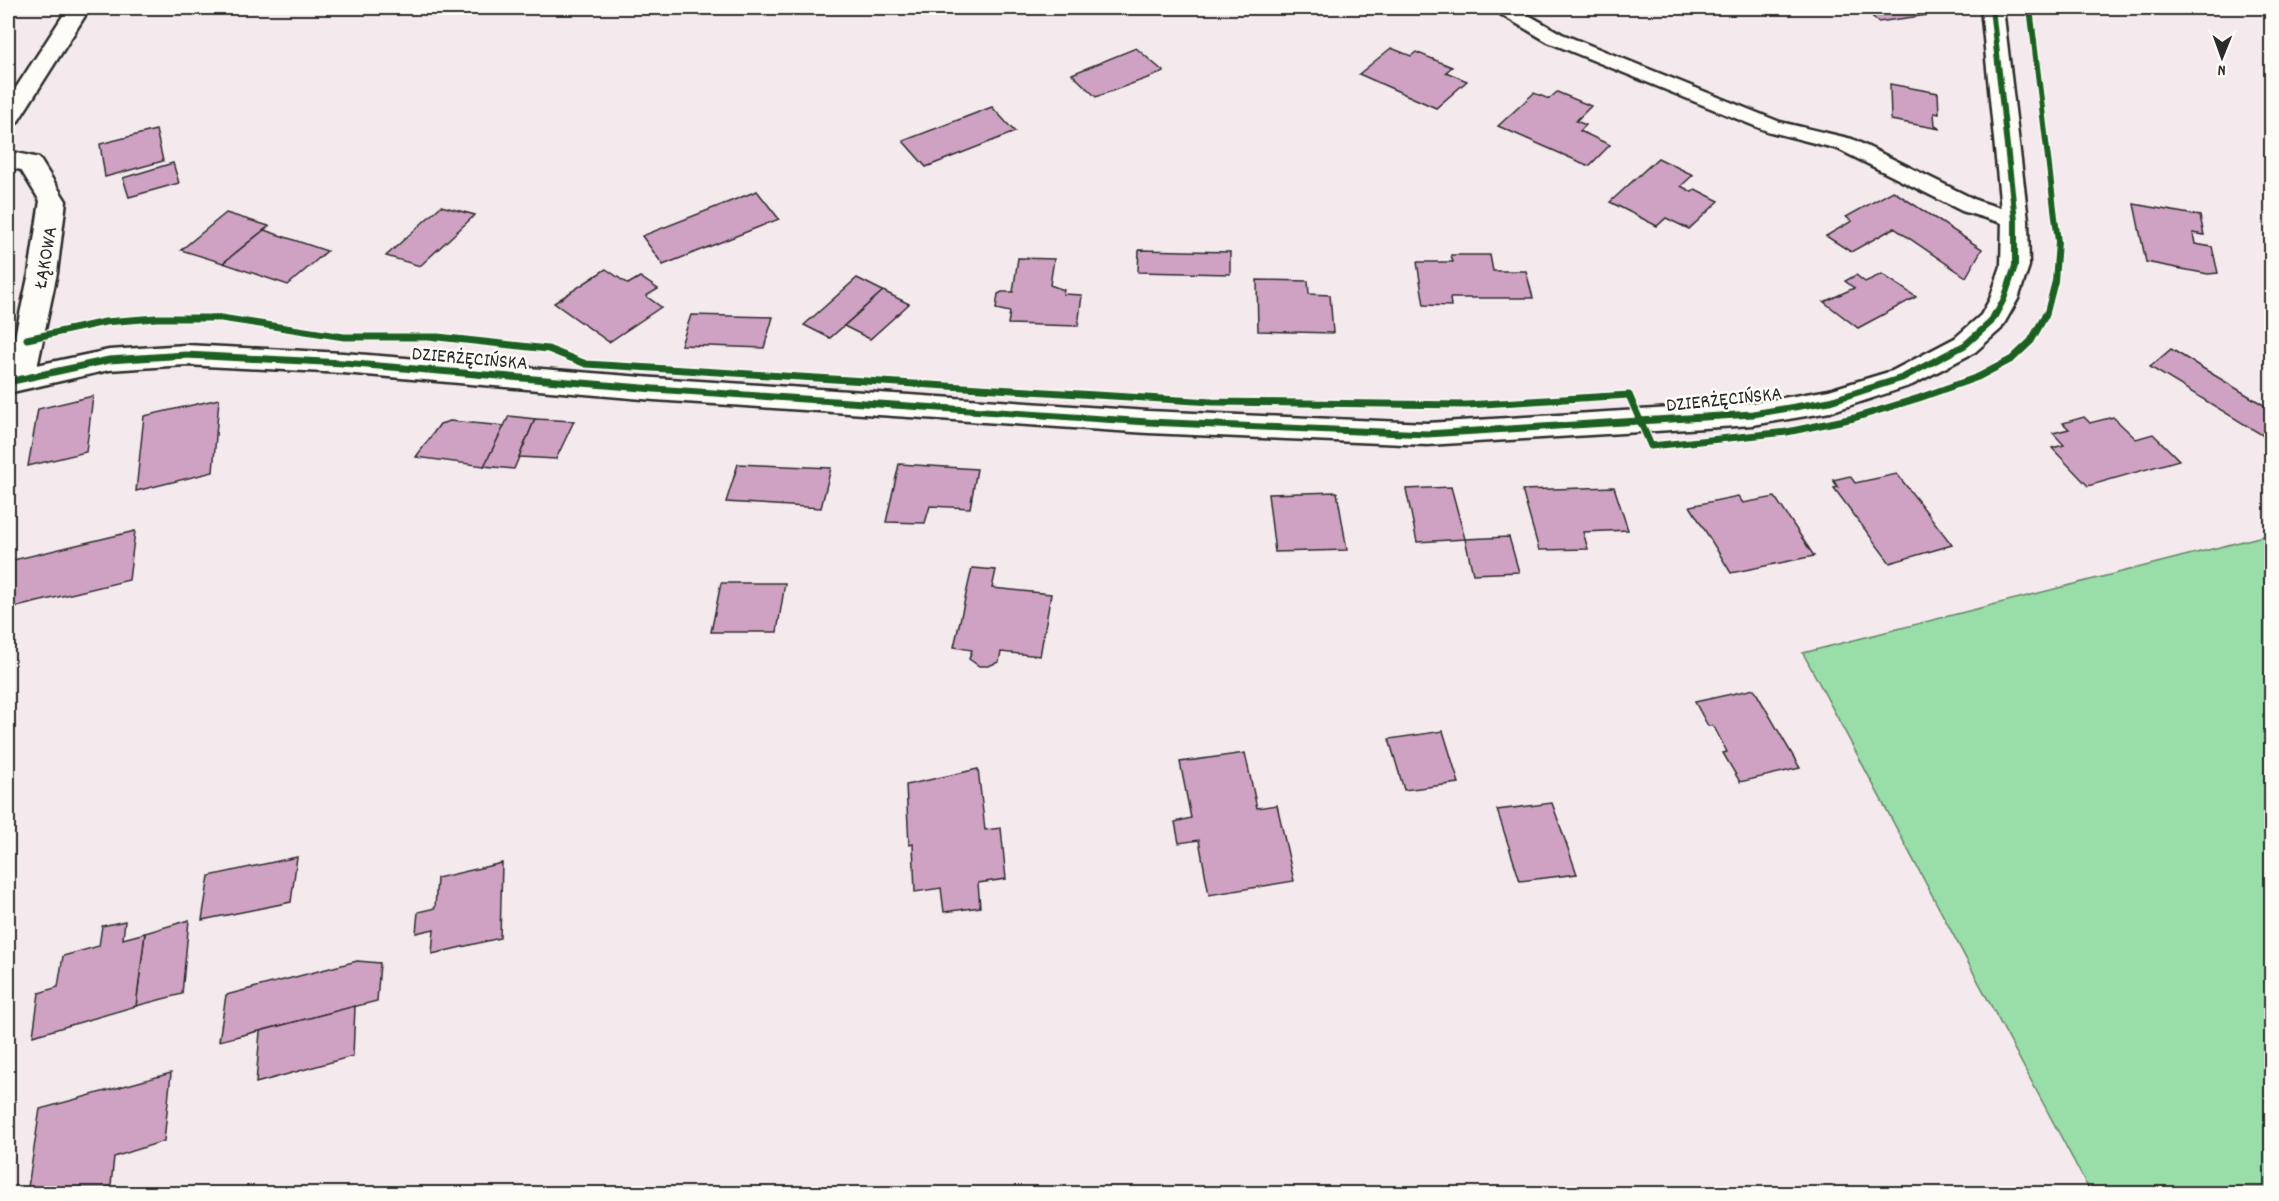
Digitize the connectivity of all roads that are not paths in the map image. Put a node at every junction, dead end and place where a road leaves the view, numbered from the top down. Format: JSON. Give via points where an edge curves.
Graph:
{"nodes":[{"id":1,"x":79,"y":8,"type":"edge"},
{"id":2,"x":1504,"y":8,"type":"edge"},
{"id":3,"x":1992,"y":8,"type":"edge"},
{"id":4,"x":8,"y":118,"type":"edge"},
{"id":5,"x":8,"y":159,"type":"edge"},
{"id":6,"x":2015,"y":220,"type":"junction"},
{"id":7,"x":14,"y":380,"type":"edge"}],
"edges":[{"from":1,"to":4,"type":"street"},
{"from":2,"to":6,"type":"lane","via":[[1555,38],[1774,127],[1845,144],[1970,206]]},
{"from":3,"to":6,"type":"street","name":"DZIERŻĘCIŃSKA"},
{"from":5,"to":7,"type":"street","name":"ŁĄKOWA","via":[[30,164],[53,201],[43,273]]},
{"from":6,"to":7,"type":"street","name":"DZIERŻĘCIŃSKA","via":[[2015,266],[2004,299],[1991,322],[1965,345],[1902,378],[1830,401],[1740,415],[1427,434],[1136,422],[343,363],[186,355],[110,360]]}]}
